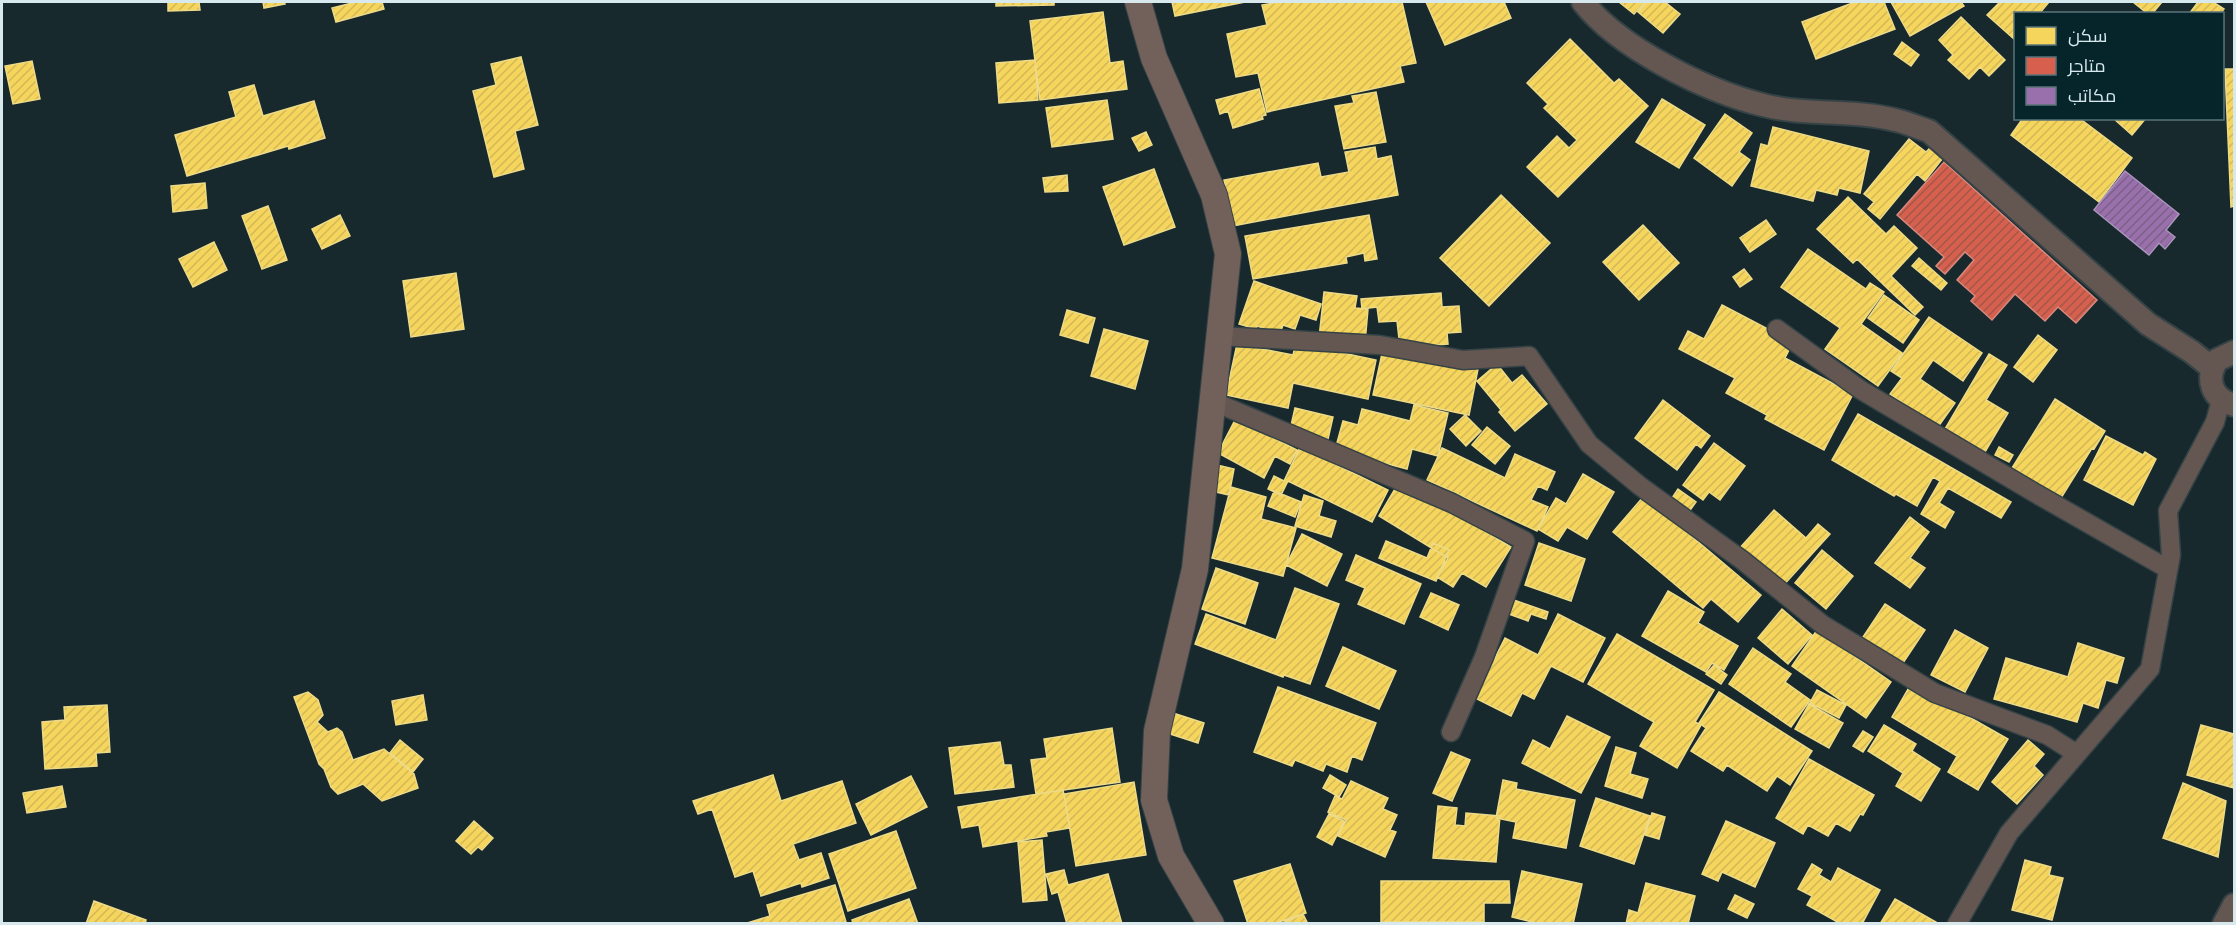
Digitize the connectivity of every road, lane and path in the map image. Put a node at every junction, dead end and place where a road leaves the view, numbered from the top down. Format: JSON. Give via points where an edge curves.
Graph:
{"nodes":[{"id":1,"x":1137,"y":2,"type":"edge"},
{"id":2,"x":1583,"y":2,"type":"edge"},
{"id":3,"x":1777,"y":329,"type":"dead end"},
{"id":4,"x":1219,"y":336,"type":"junction"},
{"id":5,"x":2235,"y":352,"type":"edge"},
{"id":6,"x":2212,"y":368,"type":"junction"},
{"id":7,"x":1212,"y":401,"type":"junction"},
{"id":8,"x":2228,"y":402,"type":"edge"},
{"id":9,"x":2168,"y":569,"type":"junction"},
{"id":10,"x":1451,"y":732,"type":"dead end"},
{"id":11,"x":2077,"y":754,"type":"junction"},
{"id":12,"x":2235,"y":905,"type":"edge"},
{"id":13,"x":1211,"y":924,"type":"edge"},
{"id":14,"x":1957,"y":924,"type":"edge"},
{"id":15,"x":2224,"y":924,"type":"edge"}],
"edges":[{"from":1,"to":4,"type":"main road","via":[[1154,58],[1214,195],[1228,254]]},
{"from":2,"to":6,"type":"street","via":[[1646,55],[1704,86],[1764,106],[1894,119],[1929,131],[2148,324]]},
{"from":3,"to":9,"type":"street","via":[[1861,390]]},
{"from":4,"to":7,"type":"main road"},
{"from":4,"to":11,"type":"street","via":[[1380,345],[1463,360],[1529,356],[1588,444],[1823,625],[1935,693],[2047,735]]},
{"from":5,"to":6,"type":"street","via":[[2222,357]]},
{"from":6,"to":8,"type":"street","via":[[2211,385]]},
{"from":7,"to":10,"type":"street","via":[[1452,503],[1525,541],[1484,657]]},
{"from":7,"to":13,"type":"main road","via":[[1195,569],[1157,731],[1154,800],[1171,856]]},
{"from":8,"to":9,"type":"street","via":[[2168,511]]},
{"from":9,"to":11,"type":"street","via":[[2150,669]]},
{"from":11,"to":14,"type":"street","via":[[2009,833]]},
{"from":12,"to":15,"type":"street"}]}
